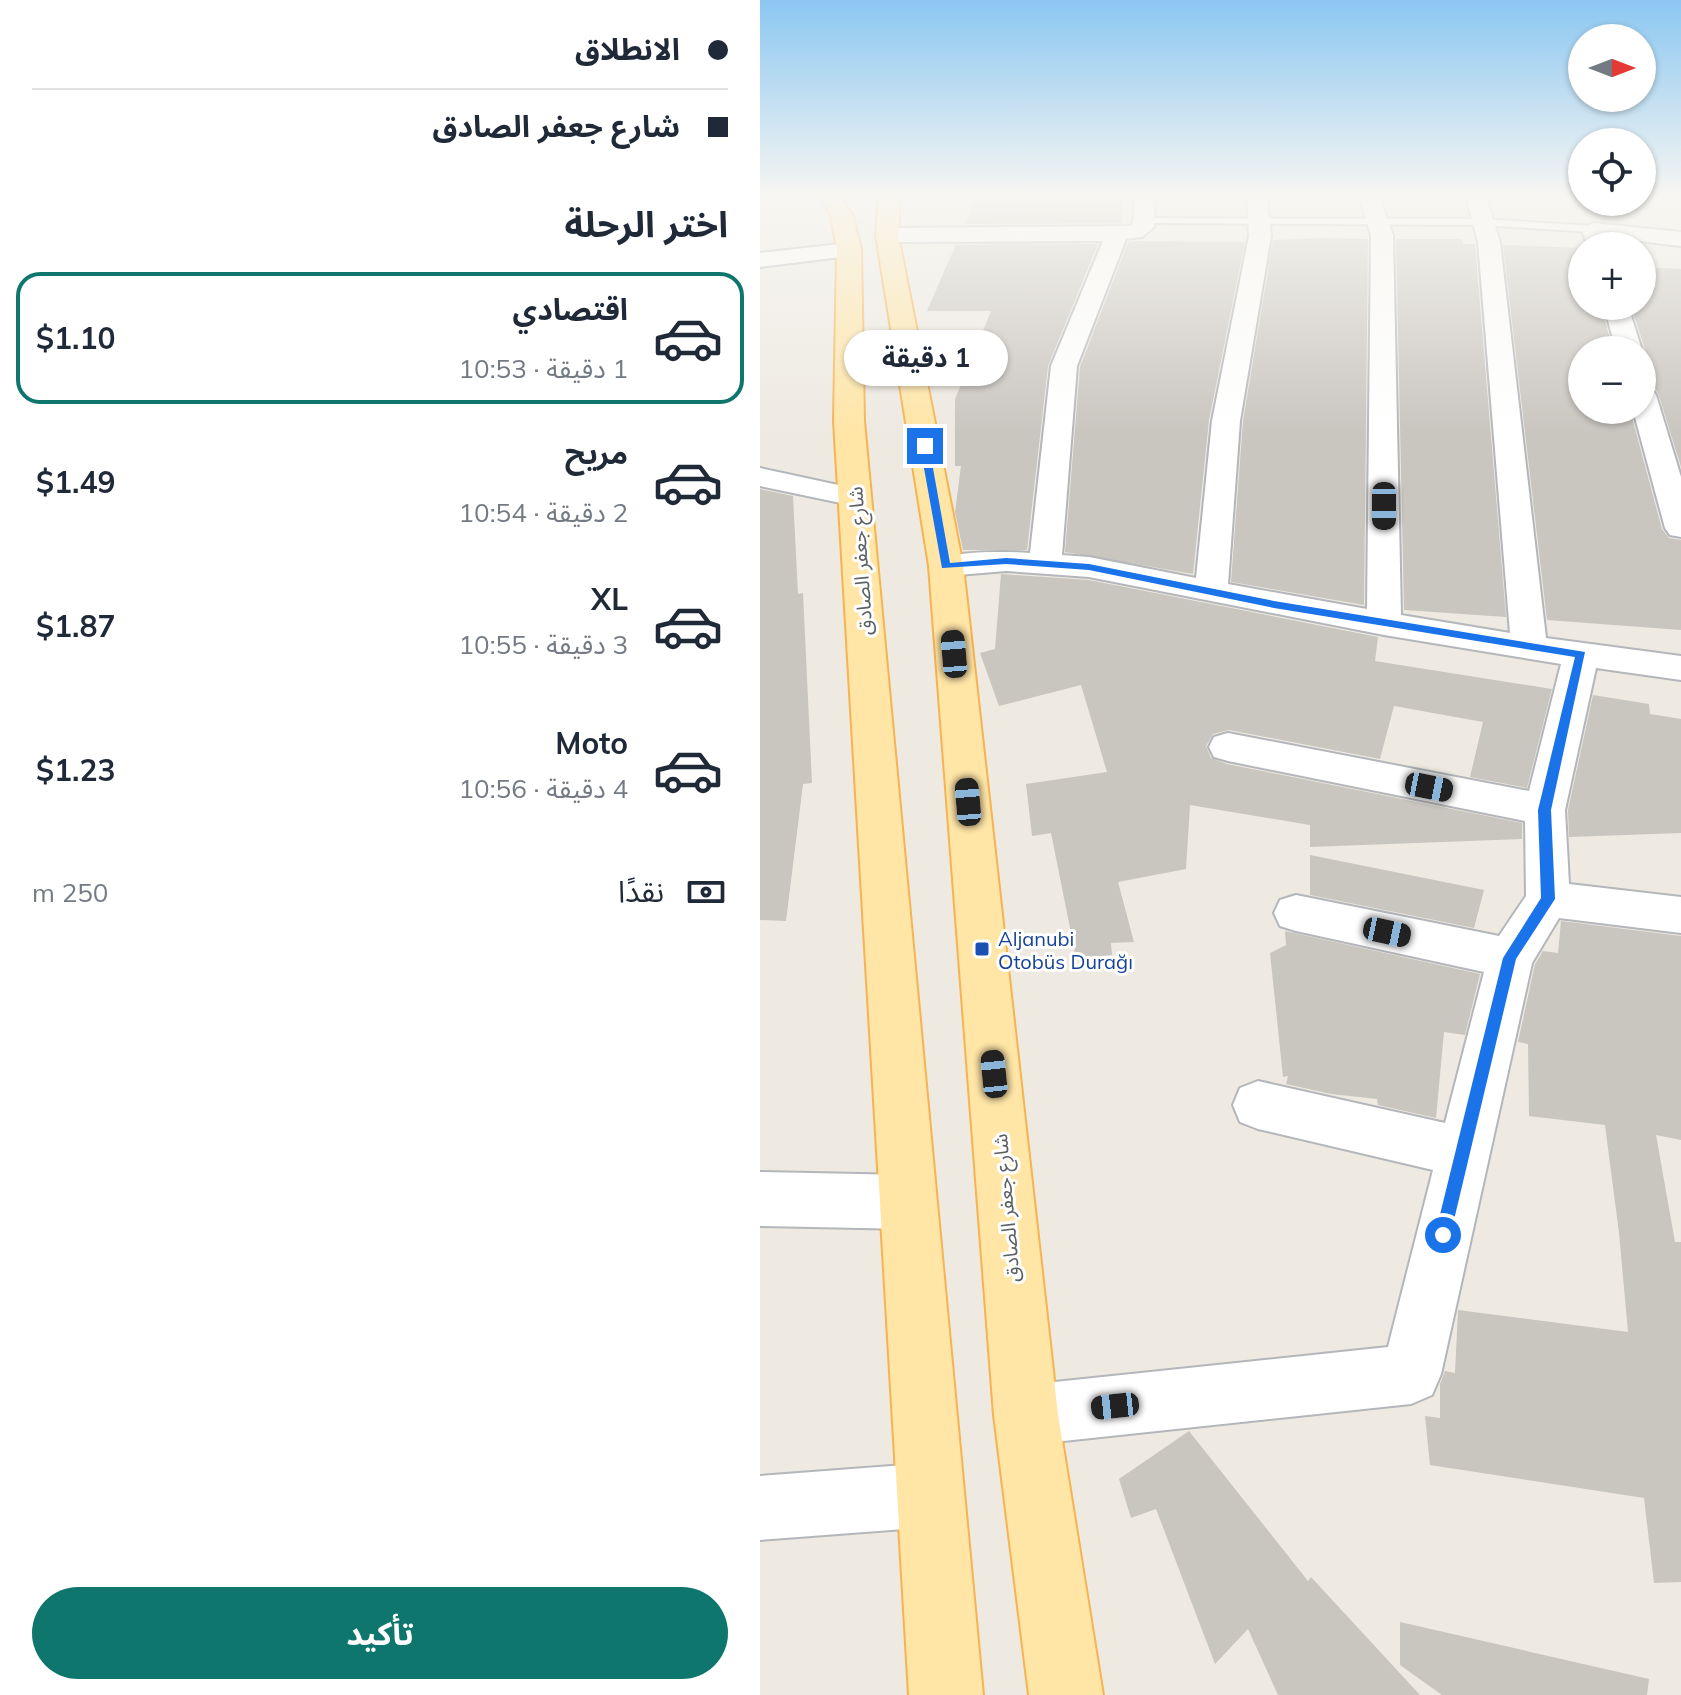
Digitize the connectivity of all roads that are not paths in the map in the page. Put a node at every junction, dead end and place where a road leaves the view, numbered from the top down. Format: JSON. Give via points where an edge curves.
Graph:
{"nodes":[{"id":1,"x":868,"y":276,"type":"edge"},
{"id":2,"x":885,"y":276,"type":"edge"},
{"id":3,"x":1100,"y":276,"type":"edge"},
{"id":4,"x":1253,"y":276,"type":"edge"},
{"id":5,"x":1382,"y":276,"type":"edge"},
{"id":6,"x":1492,"y":276,"type":"edge"},
{"id":7,"x":1651,"y":424,"type":"edge"},
{"id":8,"x":760,"y":477,"type":"edge"},
{"id":9,"x":855,"y":497,"type":"junction"},
{"id":10,"x":1681,"y":528,"type":"edge"},
{"id":11,"x":1045,"y":563,"type":"junction"},
{"id":12,"x":946,"y":566,"type":"junction"},
{"id":13,"x":1211,"y":592,"type":"junction"},
{"id":14,"x":1384,"y":624,"type":"junction"},
{"id":15,"x":1529,"y":647,"type":"junction"},
{"id":16,"x":1581,"y":654,"type":"junction"},
{"id":17,"x":1681,"y":668,"type":"edge"},
{"id":18,"x":1228,"y":747,"type":"dead end"},
{"id":19,"x":1545,"y":810,"type":"junction"},
{"id":20,"x":1548,"y":899,"type":"junction"},
{"id":21,"x":1296,"y":913,"type":"dead end"},
{"id":22,"x":1681,"y":915,"type":"edge"},
{"id":23,"x":1510,"y":958,"type":"junction"},
{"id":24,"x":1258,"y":1105,"type":"dead end"},
{"id":25,"x":1463,"y":1152,"type":"junction"},
{"id":26,"x":760,"y":1199,"type":"edge"},
{"id":27,"x":909,"y":1202,"type":"junction"},
{"id":28,"x":1026,"y":1415,"type":"junction"},
{"id":29,"x":931,"y":1495,"type":"junction"},
{"id":30,"x":760,"y":1508,"type":"edge"},
{"id":31,"x":946,"y":1695,"type":"edge"},
{"id":32,"x":1066,"y":1695,"type":"edge"}],
"edges":[{"from":1,"to":9,"type":"main road","name":"شارع جعفر الصادق","via":[[849,421]]},
{"from":2,"to":12,"type":"main road","name":"شارع جعفر الصادق"},
{"from":3,"to":11,"type":"street","via":[[1064,366]]},
{"from":4,"to":13,"type":"street","via":[[1226,421]]},
{"from":5,"to":14,"type":"street"},
{"from":6,"to":15,"type":"street"},
{"from":7,"to":10,"type":"street"},
{"from":8,"to":9,"type":"street"},
{"from":9,"to":27,"type":"main road","name":"شارع جعفر الصادق"},
{"from":11,"to":12,"type":"street"},
{"from":11,"to":13,"type":"street"},
{"from":12,"to":28,"type":"main road","name":"شارع جعفر الصادق"},
{"from":13,"to":14,"type":"street"},
{"from":14,"to":15,"type":"street"},
{"from":15,"to":16,"type":"street"},
{"from":16,"to":17,"type":"street"},
{"from":16,"to":19,"type":"street"},
{"from":18,"to":19,"type":"street"},
{"from":19,"to":20,"type":"street"},
{"from":20,"to":22,"type":"street"},
{"from":20,"to":23,"type":"street"},
{"from":21,"to":23,"type":"street"},
{"from":23,"to":25,"type":"street"},
{"from":24,"to":25,"type":"street"},
{"from":25,"to":28,"type":"street","via":[[1411,1374]]},
{"from":26,"to":27,"type":"street"},
{"from":27,"to":29,"type":"main road","name":"شارع جعفر الصادق"},
{"from":28,"to":32,"type":"main road","name":"شارع جعفر الصادق"},
{"from":29,"to":30,"type":"street"},
{"from":29,"to":31,"type":"main road","name":"شارع جعفر الصادق"}]}
